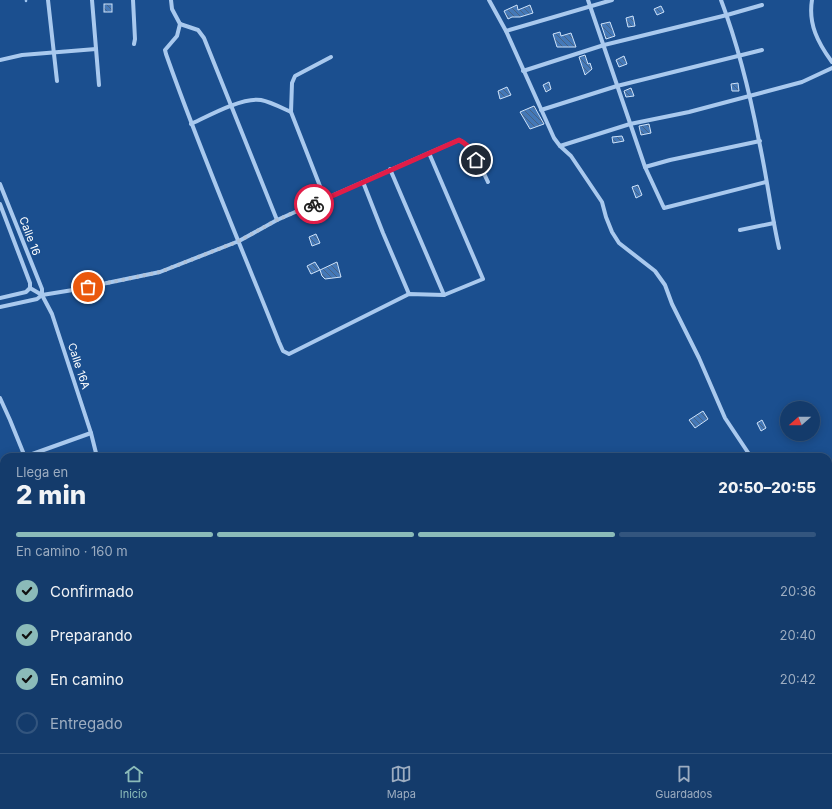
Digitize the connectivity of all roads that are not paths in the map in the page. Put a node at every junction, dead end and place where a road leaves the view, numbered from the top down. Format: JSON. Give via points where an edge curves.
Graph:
{"nodes":[{"id":1,"x":48,"y":0,"type":"edge"},
{"id":2,"x":92,"y":0,"type":"edge"},
{"id":3,"x":133,"y":0,"type":"edge"},
{"id":4,"x":171,"y":0,"type":"edge"},
{"id":5,"x":489,"y":0,"type":"edge"},
{"id":6,"x":588,"y":0,"type":"edge"},
{"id":7,"x":612,"y":0,"type":"edge"},
{"id":8,"x":722,"y":0,"type":"edge"},
{"id":9,"x":812,"y":0,"type":"edge"},
{"id":10,"x":762,"y":5,"type":"dead end"},
{"id":11,"x":590,"y":6,"type":"junction"},
{"id":12,"x":727,"y":15,"type":"junction"},
{"id":13,"x":180,"y":24,"type":"junction"},
{"id":14,"x":506,"y":31,"type":"junction"},
{"id":15,"x":134,"y":44,"type":"dead end"},
{"id":16,"x":604,"y":45,"type":"junction"},
{"id":17,"x":96,"y":49,"type":"junction"},
{"id":18,"x":762,"y":50,"type":"dead end"},
{"id":19,"x":54,"y":53,"type":"junction"},
{"id":20,"x":738,"y":56,"type":"junction"},
{"id":21,"x":331,"y":57,"type":"dead end"},
{"id":22,"x":0,"y":60,"type":"edge"},
{"id":23,"x":832,"y":62,"type":"edge"},
{"id":24,"x":832,"y":68,"type":"edge"},
{"id":25,"x":523,"y":71,"type":"junction"},
{"id":26,"x":57,"y":81,"type":"dead end"},
{"id":27,"x":99,"y":85,"type":"dead end"},
{"id":28,"x":617,"y":86,"type":"junction"},
{"id":29,"x":749,"y":97,"type":"junction"},
{"id":30,"x":231,"y":106,"type":"junction"},
{"id":31,"x":541,"y":110,"type":"junction"},
{"id":32,"x":291,"y":112,"type":"junction"},
{"id":33,"x":191,"y":124,"type":"junction"},
{"id":34,"x":630,"y":124,"type":"junction"},
{"id":35,"x":760,"y":141,"type":"junction"},
{"id":36,"x":560,"y":146,"type":"junction"},
{"id":37,"x":429,"y":153,"type":"junction"},
{"id":38,"x":645,"y":167,"type":"junction"},
{"id":39,"x":390,"y":169,"type":"junction"},
{"id":40,"x":363,"y":182,"type":"junction"},
{"id":41,"x":488,"y":182,"type":"dead end"},
{"id":42,"x":766,"y":182,"type":"junction"},
{"id":43,"x":0,"y":184,"type":"edge"},
{"id":44,"x":5,"y":197,"type":"junction"},
{"id":45,"x":0,"y":198,"type":"edge"},
{"id":46,"x":325,"y":199,"type":"junction"},
{"id":47,"x":0,"y":204,"type":"edge"},
{"id":48,"x":277,"y":220,"type":"junction"},
{"id":49,"x":774,"y":223,"type":"junction"},
{"id":50,"x":740,"y":230,"type":"dead end"},
{"id":51,"x":239,"y":241,"type":"junction"},
{"id":52,"x":779,"y":248,"type":"dead end"},
{"id":53,"x":30,"y":288,"type":"junction"},
{"id":54,"x":409,"y":294,"type":"junction"},
{"id":55,"x":42,"y":295,"type":"junction"},
{"id":56,"x":444,"y":295,"type":"junction"},
{"id":57,"x":0,"y":298,"type":"edge"},
{"id":58,"x":0,"y":307,"type":"edge"},
{"id":59,"x":0,"y":398,"type":"edge"},
{"id":60,"x":91,"y":433,"type":"junction"},
{"id":61,"x":22,"y":453,"type":"edge"},
{"id":62,"x":35,"y":453,"type":"edge"},
{"id":63,"x":96,"y":453,"type":"edge"},
{"id":64,"x":748,"y":453,"type":"edge"}],
"edges":[{"from":1,"to":19,"type":"street"},
{"from":2,"to":17,"type":"street"},
{"from":3,"to":15,"type":"street","via":[[136,39]]},
{"from":4,"to":13,"type":"street","via":[[172,9]]},
{"from":5,"to":14,"type":"street"},
{"from":6,"to":11,"type":"street"},
{"from":7,"to":11,"type":"street"},
{"from":8,"to":12,"type":"street"},
{"from":9,"to":23,"type":"street","via":[[810,12],[815,33],[822,49]]},
{"from":10,"to":12,"type":"street"},
{"from":11,"to":14,"type":"street"},
{"from":11,"to":16,"type":"street"},
{"from":12,"to":16,"type":"street"},
{"from":12,"to":20,"type":"street"},
{"from":13,"to":30,"type":"street","via":[[198,30],[204,38]]},
{"from":13,"to":33,"type":"street","via":[[177,36],[165,50]]},
{"from":14,"to":25,"type":"street"},
{"from":16,"to":25,"type":"street"},
{"from":16,"to":28,"type":"street"},
{"from":17,"to":19,"type":"street"},
{"from":17,"to":27,"type":"street"},
{"from":18,"to":20,"type":"street"},
{"from":19,"to":22,"type":"street","via":[[22,55]]},
{"from":19,"to":26,"type":"street"},
{"from":20,"to":28,"type":"street"},
{"from":20,"to":29,"type":"street"},
{"from":21,"to":32,"type":"street","via":[[295,76],[292,82]]},
{"from":24,"to":29,"type":"street","via":[[802,82]]},
{"from":25,"to":31,"type":"street"},
{"from":28,"to":31,"type":"street"},
{"from":28,"to":34,"type":"street"},
{"from":29,"to":34,"type":"street"},
{"from":29,"to":35,"type":"street"},
{"from":30,"to":32,"type":"street","via":[[262,100]]},
{"from":30,"to":33,"type":"street"},
{"from":30,"to":48,"type":"street"},
{"from":31,"to":36,"type":"street"},
{"from":32,"to":46,"type":"street"},
{"from":33,"to":51,"type":"street"},
{"from":34,"to":36,"type":"street"},
{"from":34,"to":38,"type":"street"},
{"from":35,"to":38,"type":"street"},
{"from":35,"to":42,"type":"street"},
{"from":36,"to":64,"type":"street","via":[[571,156],[602,202],[612,232],[619,243],[655,272],[665,285],[725,418]]},
{"from":37,"to":39,"type":"street"},
{"from":37,"to":41,"type":"street","via":[[459,140],[465,142]]},
{"from":37,"to":56,"type":"street","via":[[483,279]]},
{"from":38,"to":42,"type":"street","via":[[664,208]]},
{"from":39,"to":40,"type":"street"},
{"from":39,"to":56,"type":"street"},
{"from":40,"to":46,"type":"street"},
{"from":40,"to":54,"type":"street","via":[[382,234]]},
{"from":42,"to":49,"type":"street"},
{"from":43,"to":44,"type":"street","name":"Calle 16"},
{"from":44,"to":45,"type":"street"},
{"from":44,"to":55,"type":"street","name":"Calle 16","via":[[42,289]]},
{"from":46,"to":48,"type":"street"},
{"from":47,"to":53,"type":"street","name":"Calle 16"},
{"from":48,"to":51,"type":"street"},
{"from":49,"to":50,"type":"street"},
{"from":49,"to":52,"type":"street"},
{"from":51,"to":54,"type":"street","via":[[279,342],[283,351],[289,354]]},
{"from":51,"to":55,"type":"street","via":[[160,272]]},
{"from":53,"to":55,"type":"street"},
{"from":53,"to":57,"type":"street","via":[[26,292]]},
{"from":54,"to":56,"type":"street"},
{"from":55,"to":58,"type":"street","via":[[37,299]]},
{"from":55,"to":60,"type":"street","name":"Calle 16A","via":[[54,322]]},
{"from":59,"to":61,"type":"street"},
{"from":60,"to":62,"type":"street"},
{"from":60,"to":63,"type":"street","name":"Calle 16A"}]}
